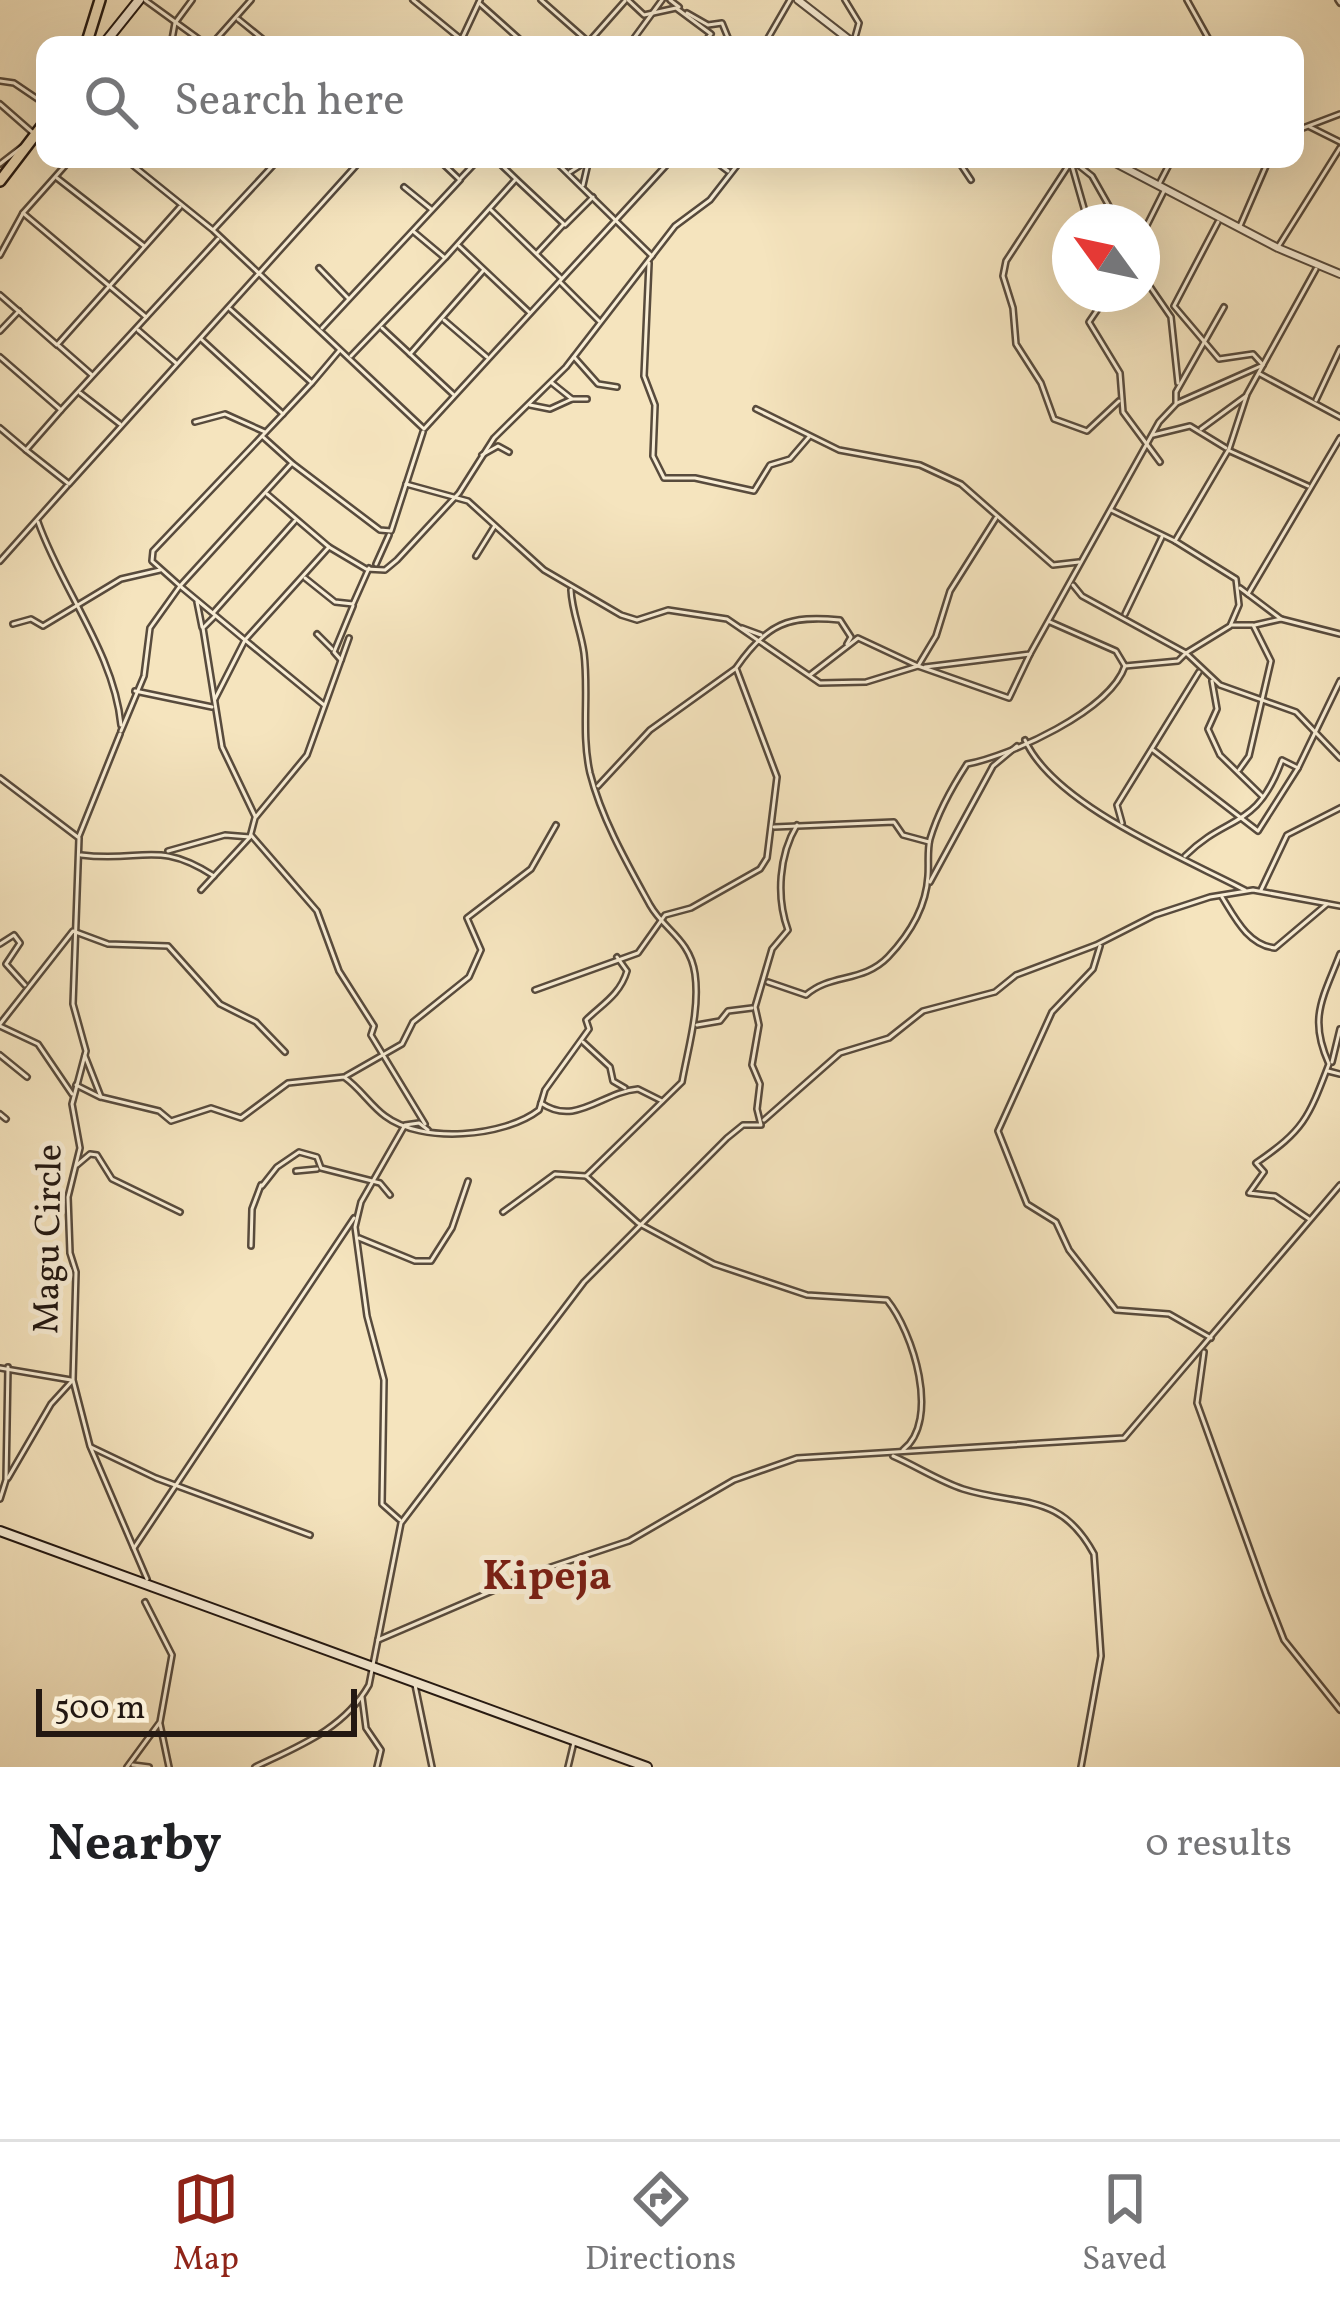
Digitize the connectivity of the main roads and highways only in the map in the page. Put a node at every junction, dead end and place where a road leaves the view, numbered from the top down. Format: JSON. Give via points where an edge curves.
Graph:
{"nodes":[{"id":1,"x":142,"y":0,"type":"edge"},
{"id":2,"x":99,"y":2,"type":"edge"},
{"id":3,"x":89,"y":36,"type":"edge"},
{"id":4,"x":111,"y":36,"type":"edge"},
{"id":5,"x":36,"y":139,"type":"edge"},
{"id":6,"x":0,"y":181,"type":"edge"},
{"id":7,"x":0,"y":1531,"type":"edge"},
{"id":8,"x":647,"y":1767,"type":"edge"}],
"edges":[{"from":1,"to":4,"type":"main road"},
{"from":2,"to":3,"type":"highway"},
{"from":5,"to":6,"type":"highway"},
{"from":7,"to":8,"type":"main road"}]}
